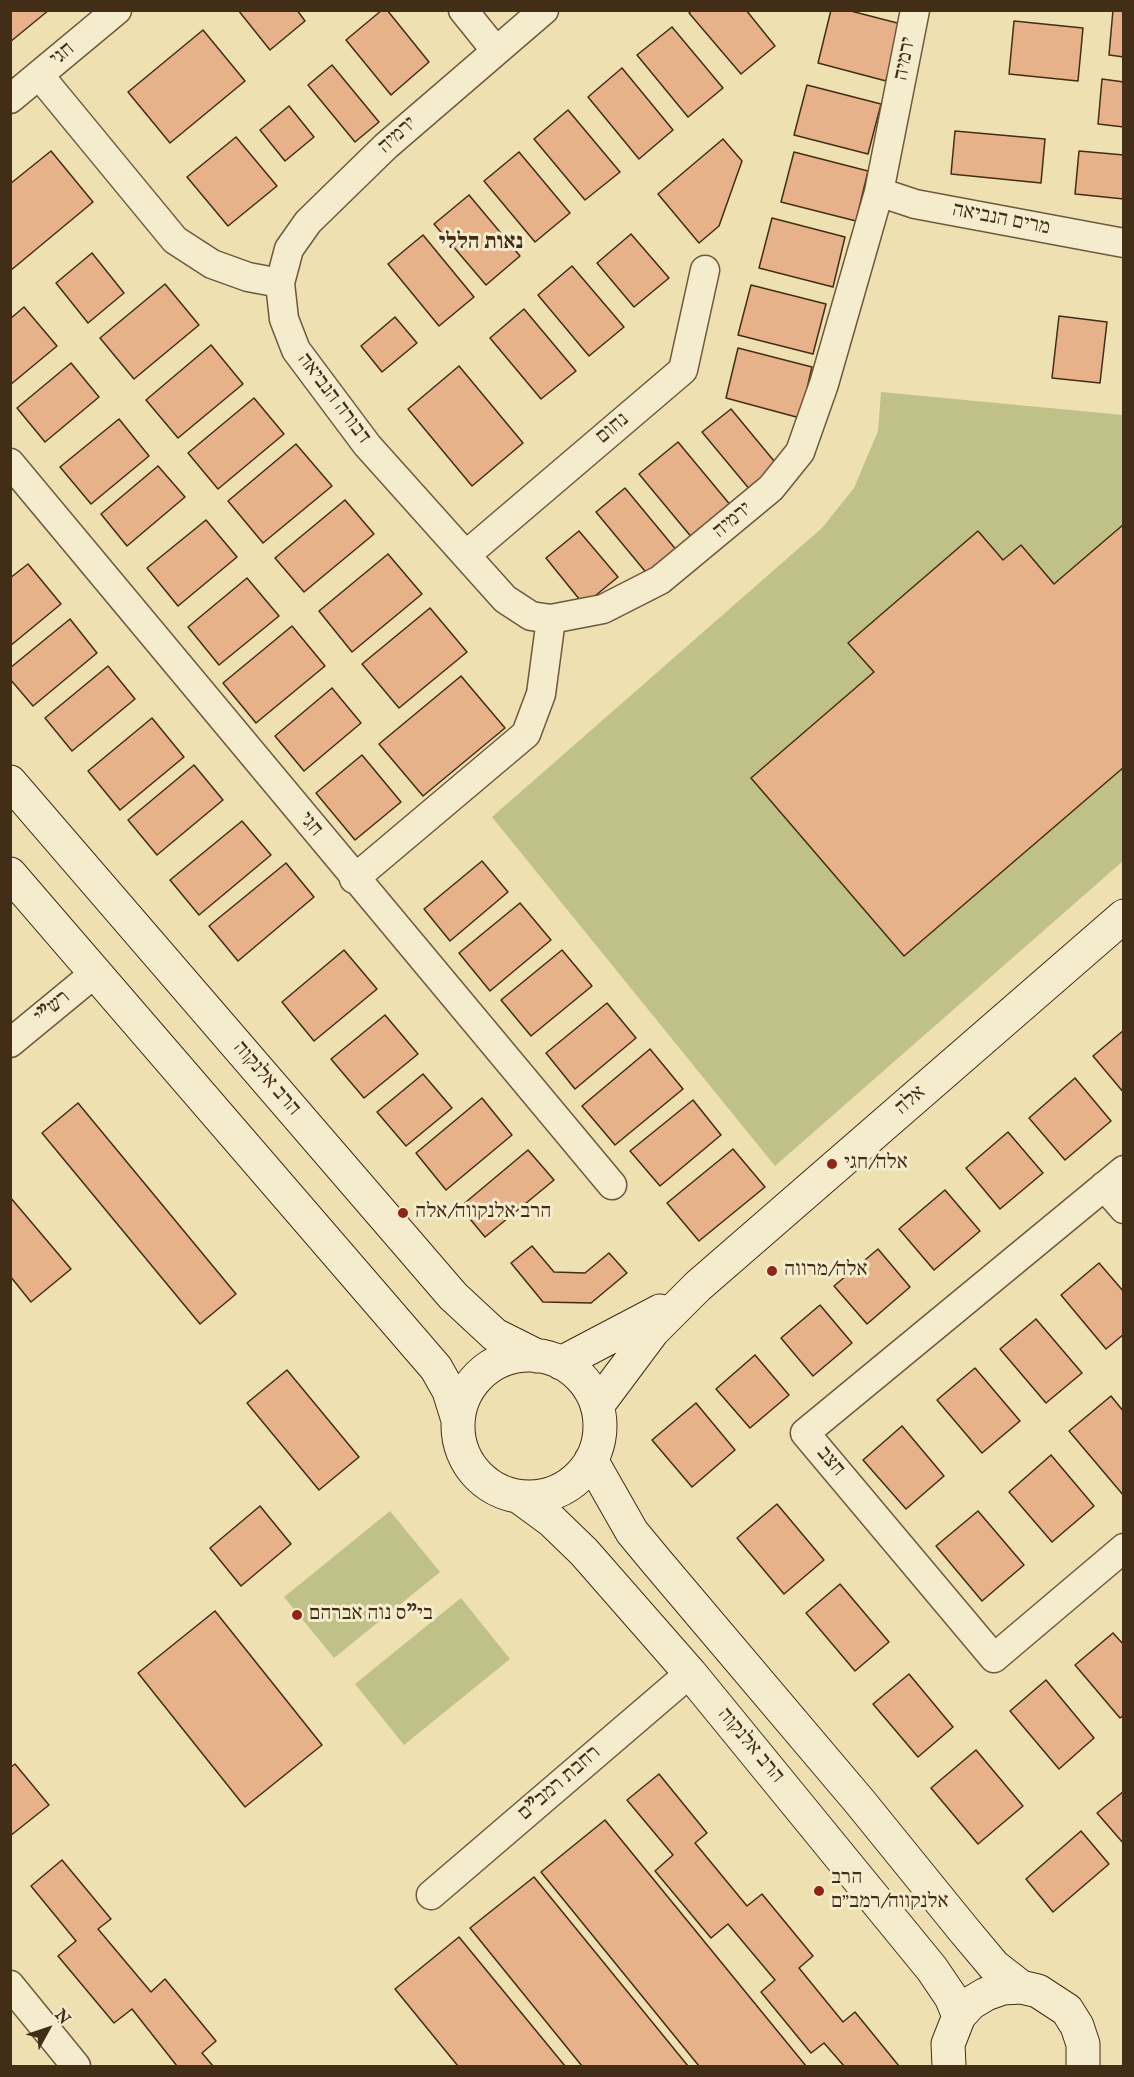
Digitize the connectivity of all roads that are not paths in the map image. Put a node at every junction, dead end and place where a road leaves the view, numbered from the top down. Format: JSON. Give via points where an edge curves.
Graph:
{"nodes":[{"id":1,"x":117,"y":10,"type":"edge"},
{"id":2,"x":463,"y":10,"type":"edge"},
{"id":3,"x":544,"y":10,"type":"edge"},
{"id":4,"x":915,"y":10,"type":"edge"},
{"id":5,"x":496,"y":51,"type":"junction"},
{"id":6,"x":39,"y":75,"type":"junction"},
{"id":7,"x":10,"y":99,"type":"edge"},
{"id":8,"x":879,"y":192,"type":"junction"},
{"id":9,"x":1124,"y":243,"type":"edge"},
{"id":10,"x":705,"y":270,"type":"dead end"},
{"id":11,"x":280,"y":283,"type":"junction"},
{"id":12,"x":10,"y":463,"type":"edge"},
{"id":13,"x":466,"y":555,"type":"junction"},
{"id":14,"x":551,"y":619,"type":"junction"},
{"id":15,"x":10,"y":782,"type":"edge"},
{"id":16,"x":10,"y":874,"type":"edge"},
{"id":17,"x":354,"y":879,"type":"junction"},
{"id":18,"x":1124,"y":916,"type":"edge"},
{"id":19,"x":95,"y":973,"type":"junction"},
{"id":20,"x":10,"y":1043,"type":"edge"},
{"id":21,"x":1114,"y":1178,"type":"edge"},
{"id":22,"x":612,"y":1185,"type":"dead end"},
{"id":23,"x":1124,"y":1209,"type":"edge"},
{"id":24,"x":698,"y":1286,"type":"junction"},
{"id":25,"x":549,"y":1359,"type":"junction"},
{"id":26,"x":597,"y":1406,"type":"junction"},
{"id":27,"x":458,"y":1420,"type":"junction"},
{"id":28,"x":591,"y":1460,"type":"junction"},
{"id":29,"x":518,"y":1496,"type":"junction"},
{"id":30,"x":1124,"y":1548,"type":"edge"},
{"id":31,"x":690,"y":1673,"type":"junction"},
{"id":32,"x":431,"y":1895,"type":"dead end"},
{"id":33,"x":10,"y":1985,"type":"edge"},
{"id":34,"x":1021,"y":1988,"type":"junction"},
{"id":35,"x":947,"y":2048,"type":"edge"},
{"id":36,"x":1085,"y":2065,"type":"edge"},
{"id":37,"x":76,"y":2067,"type":"edge"}],
"edges":[{"from":1,"to":6,"type":"street","name":"חגי"},
{"from":2,"to":5,"type":"street"},
{"from":3,"to":5,"type":"street","name":"ירמיה"},
{"from":4,"to":8,"type":"street","name":"ירמיה"},
{"from":5,"to":11,"type":"street","name":"ירמיה","via":[[386,146],[308,222],[290,249]]},
{"from":6,"to":7,"type":"street","name":"חגי"},
{"from":6,"to":11,"type":"street","via":[[175,240],[212,264]]},
{"from":8,"to":9,"type":"street","name":"מרים הנביאה","via":[[915,204]]},
{"from":8,"to":14,"type":"street","name":"ירמיה","via":[[824,384],[800,452],[771,488],[660,580],[603,609]]},
{"from":10,"to":13,"type":"street","name":"נחום","via":[[683,369]]},
{"from":11,"to":13,"type":"street","name":"דבורה הנביאה","via":[[284,319],[296,350],[367,445]]},
{"from":12,"to":17,"type":"street","name":"חגי"},
{"from":13,"to":14,"type":"street","name":"דבורה הנביאה","via":[[505,599],[531,616]]},
{"from":14,"to":17,"type":"street","via":[[541,694],[526,734]]},
{"from":15,"to":25,"type":"main road","name":"הרב אלנקוה","via":[[453,1296],[495,1335]]},
{"from":16,"to":19,"type":"main road"},
{"from":17,"to":22,"type":"street","name":"חגי"},
{"from":18,"to":24,"type":"main road","name":"אלה"},
{"from":19,"to":20,"type":"street","name":"רש\"י"},
{"from":19,"to":27,"type":"main road","via":[[436,1368],[449,1391]]},
{"from":21,"to":23,"type":"street","name":"חצב"},
{"from":21,"to":30,"type":"street","name":"חצב","via":[[805,1433],[994,1658]]},
{"from":24,"to":25,"type":"main road","name":"אלה","via":[[647,1320]]},
{"from":24,"to":26,"type":"main road","name":"אלה","via":[[653,1330]]},
{"from":25,"to":26,"type":"main road","via":[[588,1387]]},
{"from":25,"to":27,"type":"main road","via":[[503,1359],[484,1371],[468,1388]]},
{"from":26,"to":28,"type":"main road","via":[[598,1440]]},
{"from":27,"to":29,"type":"main road","via":[[459,1442],[473,1470],[488,1484]]},
{"from":28,"to":29,"type":"main road","via":[[578,1477],[560,1490],[540,1496]]},
{"from":28,"to":34,"type":"main road","via":[[632,1532],[656,1562],[994,1966]]},
{"from":29,"to":31,"type":"main road","name":"הרב אלנקוה","via":[[584,1552]]},
{"from":31,"to":32,"type":"street","name":"רחבת רמב\"ם"},
{"from":31,"to":35,"type":"main road","name":"הרב אלנקוה","via":[[933,1969],[951,1997]]},
{"from":33,"to":37,"type":"street"},
{"from":34,"to":35,"type":"main road","via":[[1003,1988],[971,2003]]},
{"from":34,"to":36,"type":"main road","via":[[1038,1991],[1067,2010],[1083,2044]]}]}
